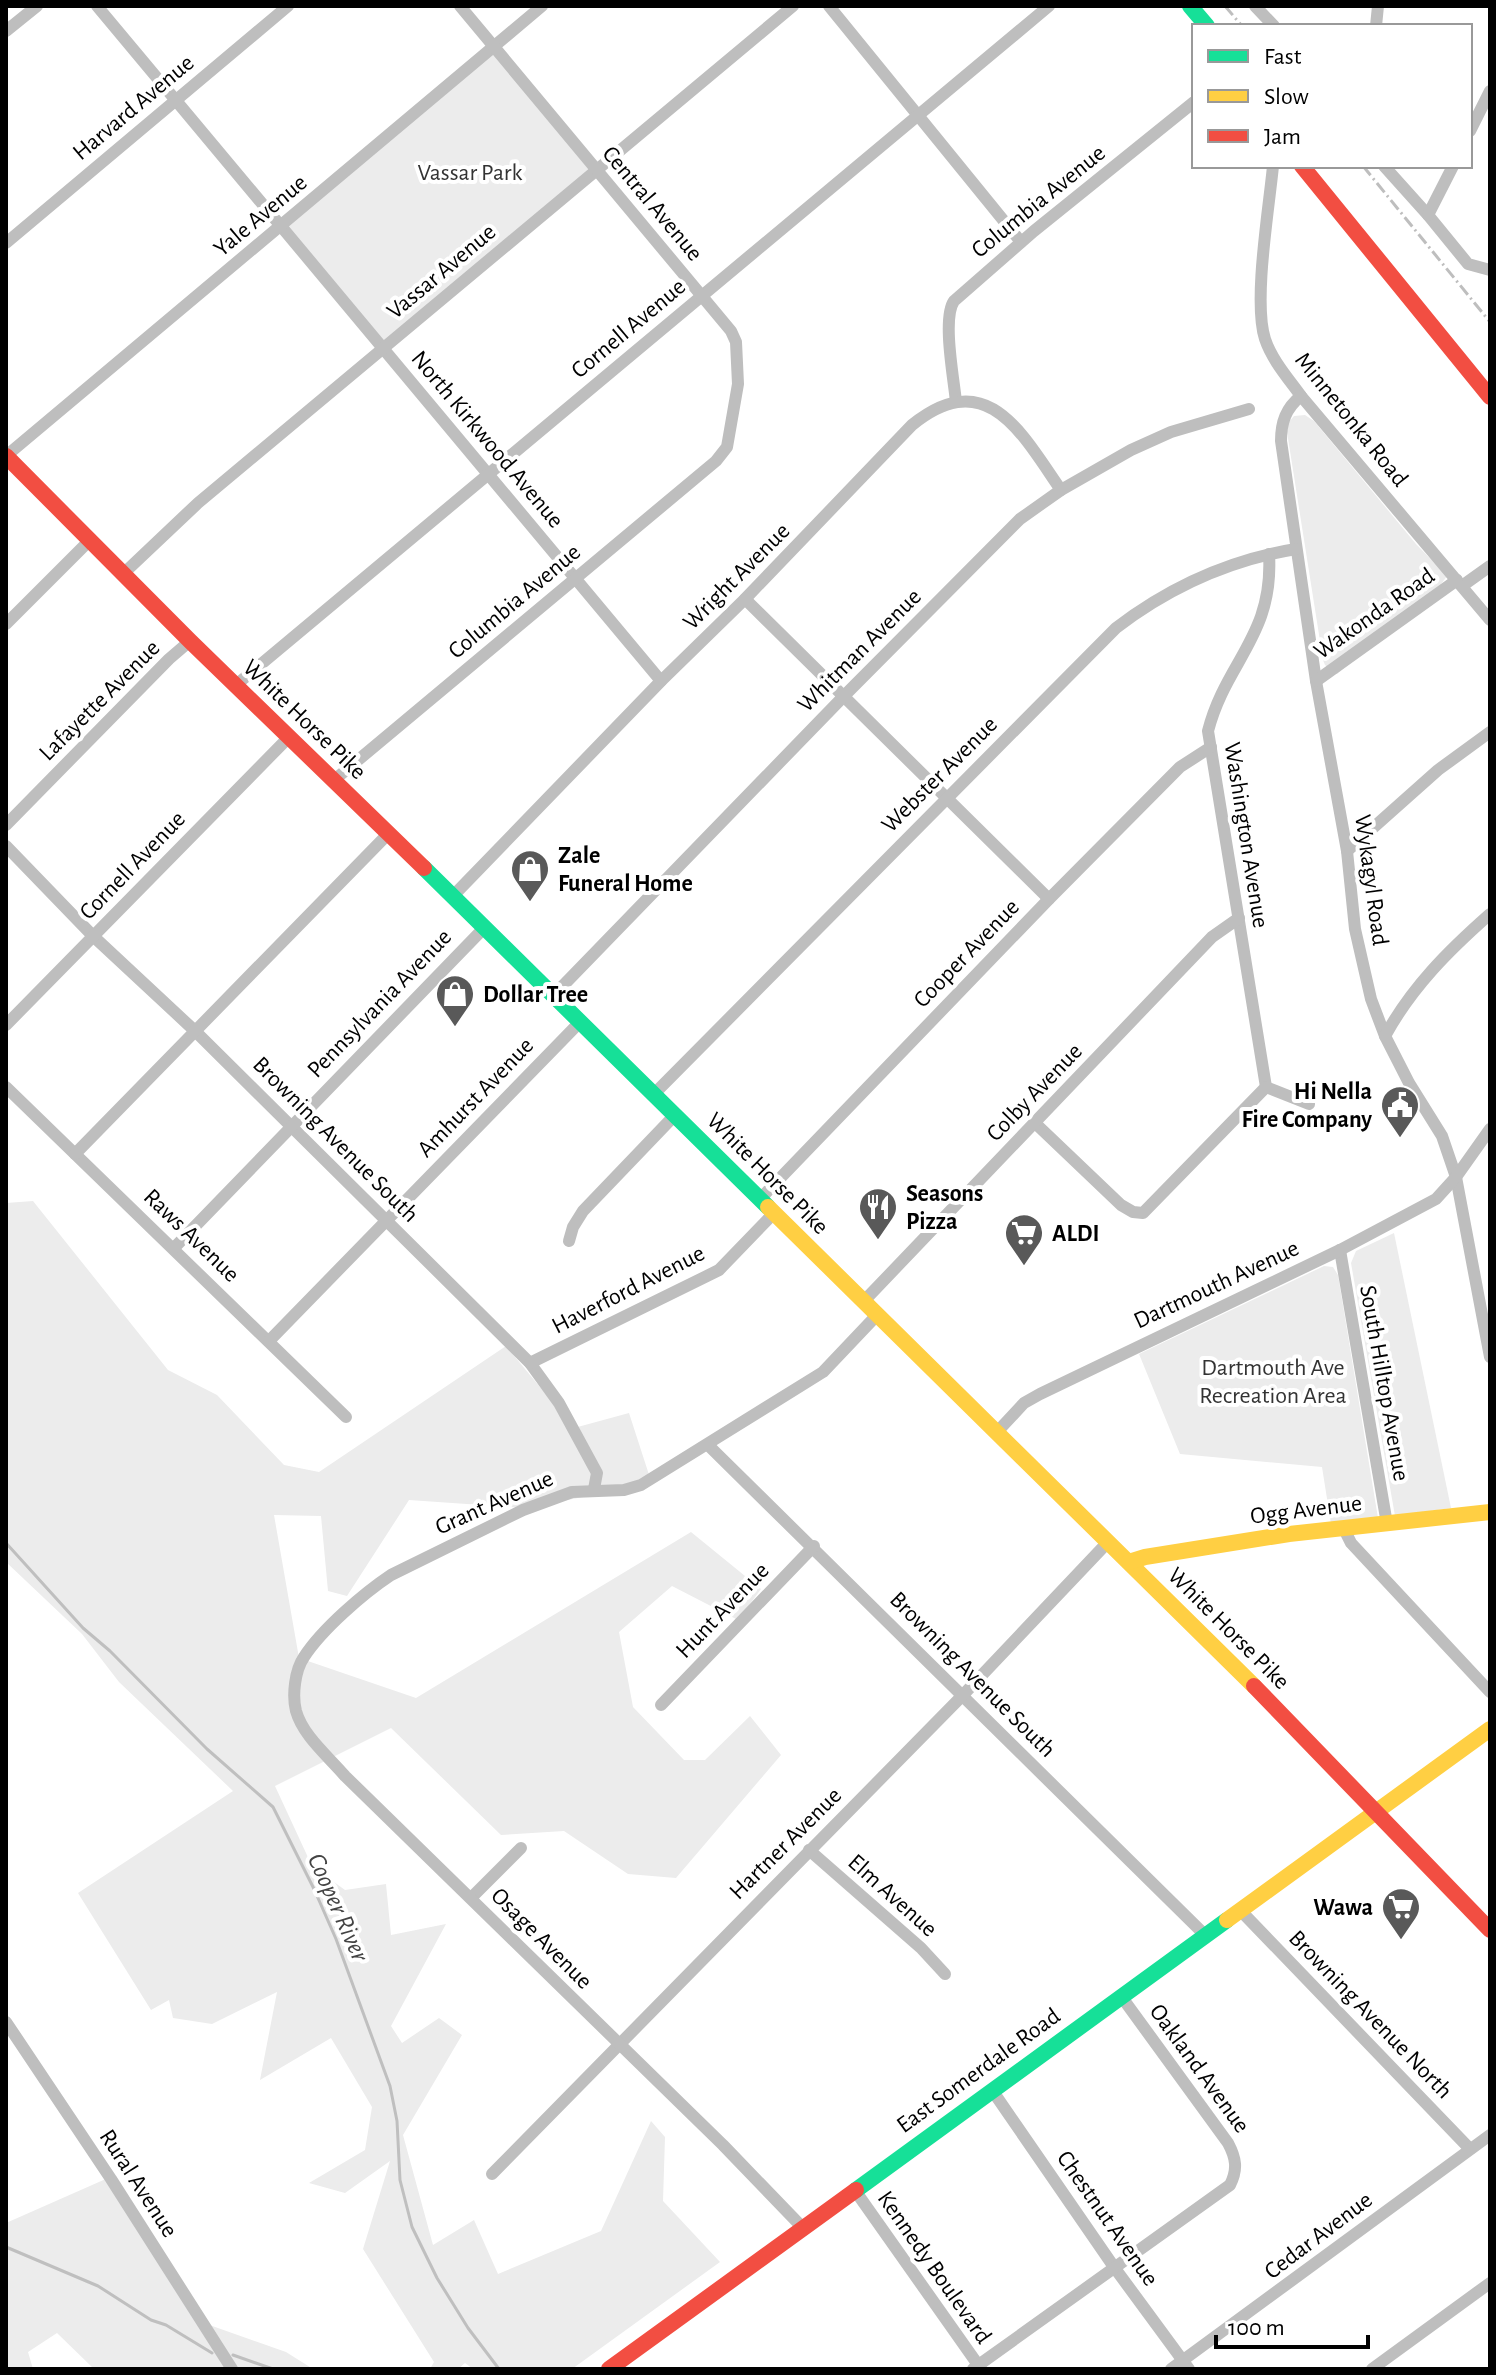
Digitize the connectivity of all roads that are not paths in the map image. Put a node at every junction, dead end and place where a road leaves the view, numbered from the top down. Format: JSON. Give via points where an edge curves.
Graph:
{"nodes":[{"id":1,"x":37,"y":6,"type":"edge"},
{"id":2,"x":97,"y":6,"type":"edge"},
{"id":3,"x":288,"y":6,"type":"edge"},
{"id":4,"x":460,"y":6,"type":"edge"},
{"id":5,"x":542,"y":6,"type":"edge"},
{"id":6,"x":793,"y":6,"type":"edge"},
{"id":7,"x":829,"y":6,"type":"edge"},
{"id":8,"x":1049,"y":6,"type":"edge"},
{"id":9,"x":1190,"y":6,"type":"edge"},
{"id":10,"x":1255,"y":6,"type":"edge"},
{"id":11,"x":1205,"y":24,"type":"edge"},
{"id":12,"x":1272,"y":24,"type":"edge"},
{"id":13,"x":6,"y":31,"type":"edge"},
{"id":14,"x":494,"y":47,"type":"junction"},
{"id":15,"x":1490,"y":91,"type":"edge"},
{"id":16,"x":175,"y":101,"type":"junction"},
{"id":17,"x":1192,"y":104,"type":"edge"},
{"id":18,"x":918,"y":115,"type":"junction"},
{"id":19,"x":1472,"y":127,"type":"edge"},
{"id":20,"x":1274,"y":168,"type":"edge"},
{"id":21,"x":1304,"y":168,"type":"edge"},
{"id":22,"x":1386,"y":168,"type":"edge"},
{"id":23,"x":1452,"y":168,"type":"edge"},
{"id":24,"x":597,"y":169,"type":"junction"},
{"id":25,"x":1428,"y":215,"type":"junction"},
{"id":26,"x":280,"y":227,"type":"junction"},
{"id":27,"x":1021,"y":242,"type":"junction"},
{"id":28,"x":6,"y":243,"type":"edge"},
{"id":29,"x":1490,"y":270,"type":"edge"},
{"id":30,"x":702,"y":296,"type":"junction"},
{"id":31,"x":382,"y":349,"type":"junction"},
{"id":32,"x":1301,"y":396,"type":"junction"},
{"id":33,"x":1490,"y":397,"type":"edge"},
{"id":34,"x":956,"y":402,"type":"junction"},
{"id":35,"x":1249,"y":409,"type":"dead end"},
{"id":36,"x":722,"y":454,"type":"joint"},
{"id":37,"x":6,"y":456,"type":"edge"},
{"id":38,"x":488,"y":474,"type":"junction"},
{"id":39,"x":1061,"y":490,"type":"junction"},
{"id":40,"x":90,"y":540,"type":"junction"},
{"id":41,"x":1296,"y":549,"type":"junction"},
{"id":42,"x":1269,"y":554,"type":"junction"},
{"id":43,"x":1490,"y":566,"type":"edge"},
{"id":44,"x":123,"y":574,"type":"junction"},
{"id":45,"x":576,"y":578,"type":"junction"},
{"id":46,"x":1460,"y":583,"type":"junction"},
{"id":47,"x":745,"y":599,"type":"junction"},
{"id":48,"x":1490,"y":620,"type":"edge"},
{"id":49,"x":6,"y":624,"type":"edge"},
{"id":50,"x":190,"y":641,"type":"junction"},
{"id":51,"x":661,"y":681,"type":"junction"},
{"id":52,"x":1316,"y":681,"type":"junction"},
{"id":53,"x":236,"y":685,"type":"junction"},
{"id":54,"x":844,"y":696,"type":"junction"},
{"id":55,"x":1490,"y":732,"type":"edge"},
{"id":56,"x":290,"y":736,"type":"junction"},
{"id":57,"x":1211,"y":747,"type":"junction"},
{"id":58,"x":333,"y":781,"type":"junction"},
{"id":59,"x":947,"y":799,"type":"junction"},
{"id":60,"x":6,"y":825,"type":"edge"},
{"id":61,"x":388,"y":834,"type":"junction"},
{"id":62,"x":6,"y":846,"type":"edge"},
{"id":63,"x":1347,"y":851,"type":"junction"},
{"id":64,"x":452,"y":897,"type":"junction"},
{"id":65,"x":1049,"y":899,"type":"junction"},
{"id":66,"x":1490,"y":914,"type":"edge"},
{"id":67,"x":1239,"y":918,"type":"junction"},
{"id":68,"x":484,"y":928,"type":"junction"},
{"id":69,"x":93,"y":936,"type":"junction"},
{"id":70,"x":552,"y":997,"type":"junction"},
{"id":71,"x":580,"y":1022,"type":"junction"},
{"id":72,"x":6,"y":1025,"type":"edge"},
{"id":73,"x":195,"y":1031,"type":"junction"},
{"id":74,"x":1385,"y":1036,"type":"junction"},
{"id":75,"x":6,"y":1087,"type":"edge"},
{"id":76,"x":1266,"y":1087,"type":"junction"},
{"id":77,"x":654,"y":1094,"type":"junction"},
{"id":78,"x":1309,"y":1104,"type":"dead end"},
{"id":79,"x":675,"y":1115,"type":"junction"},
{"id":80,"x":1035,"y":1123,"type":"junction"},
{"id":81,"x":291,"y":1125,"type":"junction"},
{"id":82,"x":1490,"y":1129,"type":"edge"},
{"id":83,"x":75,"y":1154,"type":"junction"},
{"id":84,"x":1456,"y":1177,"type":"junction"},
{"id":85,"x":760,"y":1199,"type":"junction"},
{"id":86,"x":774,"y":1213,"type":"junction"},
{"id":87,"x":388,"y":1220,"type":"junction"},
{"id":88,"x":569,"y":1241,"type":"dead end"},
{"id":89,"x":174,"y":1248,"type":"junction"},
{"id":90,"x":1340,"y":1250,"type":"junction"},
{"id":91,"x":864,"y":1301,"type":"junction"},
{"id":92,"x":878,"y":1314,"type":"junction"},
{"id":93,"x":269,"y":1341,"type":"junction"},
{"id":94,"x":1490,"y":1357,"type":"edge"},
{"id":95,"x":530,"y":1363,"type":"junction"},
{"id":96,"x":346,"y":1417,"type":"dead end"},
{"id":97,"x":997,"y":1432,"type":"junction"},
{"id":98,"x":708,"y":1445,"type":"junction"},
{"id":99,"x":594,"y":1489,"type":"junction"},
{"id":100,"x":1490,"y":1512,"type":"edge"},
{"id":101,"x":1387,"y":1524,"type":"junction"},
{"id":102,"x":1343,"y":1527,"type":"junction"},
{"id":103,"x":1108,"y":1542,"type":"junction"},
{"id":104,"x":814,"y":1546,"type":"junction"},
{"id":105,"x":1129,"y":1562,"type":"junction"},
{"id":106,"x":302,"y":1659,"type":"joint"},
{"id":107,"x":1490,"y":1692,"type":"edge"},
{"id":108,"x":963,"y":1695,"type":"junction"},
{"id":109,"x":661,"y":1705,"type":"dead end"},
{"id":110,"x":1490,"y":1729,"type":"edge"},
{"id":111,"x":1376,"y":1812,"type":"junction"},
{"id":112,"x":521,"y":1848,"type":"dead end"},
{"id":113,"x":809,"y":1850,"type":"junction"},
{"id":114,"x":471,"y":1898,"type":"junction"},
{"id":115,"x":1240,"y":1910,"type":"junction"},
{"id":116,"x":1490,"y":1930,"type":"edge"},
{"id":117,"x":1205,"y":1935,"type":"junction"},
{"id":118,"x":945,"y":1974,"type":"dead end"},
{"id":119,"x":1121,"y":1996,"type":"junction"},
{"id":120,"x":6,"y":2022,"type":"edge"},
{"id":121,"x":619,"y":2044,"type":"junction"},
{"id":122,"x":992,"y":2090,"type":"junction"},
{"id":123,"x":1490,"y":2135,"type":"edge"},
{"id":124,"x":1470,"y":2149,"type":"junction"},
{"id":125,"x":492,"y":2174,"type":"dead end"},
{"id":126,"x":854,"y":2189,"type":"junction"},
{"id":127,"x":802,"y":2227,"type":"junction"},
{"id":128,"x":1114,"y":2267,"type":"junction"},
{"id":129,"x":1490,"y":2283,"type":"edge"},
{"id":130,"x":1186,"y":2365,"type":"edge"},
{"id":131,"x":977,"y":2368,"type":"edge"},
{"id":132,"x":232,"y":2369,"type":"edge"},
{"id":133,"x":609,"y":2369,"type":"edge"},
{"id":134,"x":1171,"y":2369,"type":"edge"},
{"id":135,"x":1372,"y":2369,"type":"edge"}],
"edges":[{"from":1,"to":13,"type":"street"},
{"from":2,"to":16,"type":"street","name":"North Kirkwood Avenue"},
{"from":3,"to":16,"type":"street","name":"Harvard Avenue"},
{"from":4,"to":14,"type":"street","name":"Central Avenue"},
{"from":5,"to":14,"type":"street","name":"Yale Avenue"},
{"from":6,"to":24,"type":"street","name":"Vassar Avenue"},
{"from":7,"to":18,"type":"street"},
{"from":8,"to":18,"type":"street","name":"Cornell Avenue"},
{"from":9,"to":11,"type":"main road"},
{"from":10,"to":12,"type":"street"},
{"from":14,"to":24,"type":"street","name":"Central Avenue"},
{"from":14,"to":26,"type":"street","name":"Yale Avenue"},
{"from":15,"to":19,"type":"street"},
{"from":16,"to":26,"type":"street","name":"North Kirkwood Avenue"},
{"from":16,"to":28,"type":"street","name":"Harvard Avenue"},
{"from":17,"to":27,"type":"street","name":"Columbia Avenue"},
{"from":18,"to":27,"type":"street"},
{"from":18,"to":30,"type":"street","name":"Cornell Avenue"},
{"from":20,"to":32,"type":"street","name":"Minnetonka Road","via":[[1262,323],[1278,364]]},
{"from":21,"to":33,"type":"main road"},
{"from":22,"to":25,"type":"street"},
{"from":23,"to":25,"type":"street"},
{"from":24,"to":30,"type":"street","name":"Central Avenue"},
{"from":24,"to":31,"type":"street","name":"Vassar Avenue"},
{"from":25,"to":29,"type":"street","via":[[1468,264]]},
{"from":26,"to":31,"type":"street","name":"North Kirkwood Avenue"},
{"from":26,"to":37,"type":"street","name":"Yale Avenue"},
{"from":27,"to":34,"type":"street","name":"Columbia Avenue","via":[[950,307]]},
{"from":30,"to":36,"type":"street","name":"Central Avenue","via":[[736,342],[738,384]]},
{"from":30,"to":38,"type":"street","name":"Cornell Avenue"},
{"from":31,"to":38,"type":"street","name":"North Kirkwood Avenue"},
{"from":31,"to":44,"type":"street","name":"Vassar Avenue","via":[[198,503]]},
{"from":32,"to":41,"type":"street","name":"Wykagyl Road","via":[[1281,427]]},
{"from":32,"to":46,"type":"street","name":"Minnetonka Road"},
{"from":34,"to":39,"type":"street","via":[[992,408],[1009,418]]},
{"from":34,"to":47,"type":"street","name":"Wright Avenue","via":[[931,410],[912,425]]},
{"from":35,"to":39,"type":"street","name":"Whitman Avenue","via":[[1171,432]]},
{"from":36,"to":45,"type":"street","name":"Columbia Avenue"},
{"from":37,"to":40,"type":"main road","name":"White Horse Pike"},
{"from":38,"to":45,"type":"street","name":"North Kirkwood Avenue"},
{"from":38,"to":53,"type":"street","name":"Cornell Avenue"},
{"from":39,"to":54,"type":"street","name":"Whitman Avenue","via":[[1020,519]]},
{"from":40,"to":44,"type":"main road","name":"White Horse Pike"},
{"from":40,"to":49,"type":"street"},
{"from":41,"to":42,"type":"street","name":"Webster Avenue"},
{"from":41,"to":52,"type":"street","name":"Wykagyl Road"},
{"from":42,"to":57,"type":"street","name":"Washington Avenue","via":[[1263,614],[1214,708],[1208,731]]},
{"from":42,"to":59,"type":"street","name":"Webster Avenue","via":[[1205,573],[1116,628]]},
{"from":43,"to":46,"type":"street","name":"Wakonda Road"},
{"from":44,"to":50,"type":"main road","name":"White Horse Pike"},
{"from":45,"to":51,"type":"street","name":"North Kirkwood Avenue"},
{"from":45,"to":58,"type":"street","name":"Columbia Avenue"},
{"from":46,"to":48,"type":"street","name":"Minnetonka Road"},
{"from":46,"to":52,"type":"street","name":"Wakonda Road"},
{"from":47,"to":51,"type":"street","name":"Wright Avenue"},
{"from":47,"to":54,"type":"street"},
{"from":50,"to":53,"type":"main road","name":"White Horse Pike"},
{"from":50,"to":60,"type":"street","name":"Lafayette Avenue"},
{"from":51,"to":64,"type":"street","name":"Wright Avenue"},
{"from":52,"to":63,"type":"street","name":"Wykagyl Road"},
{"from":53,"to":56,"type":"main road","name":"White Horse Pike"},
{"from":54,"to":59,"type":"street"},
{"from":54,"to":70,"type":"street","name":"Whitman Avenue"},
{"from":55,"to":63,"type":"street","via":[[1438,770]]},
{"from":56,"to":58,"type":"main road","name":"White Horse Pike"},
{"from":56,"to":69,"type":"street","name":"Cornell Avenue"},
{"from":57,"to":65,"type":"street","name":"Cooper Avenue","via":[[1180,767]]},
{"from":57,"to":67,"type":"street","name":"Washington Avenue"},
{"from":58,"to":61,"type":"main road","name":"White Horse Pike"},
{"from":59,"to":65,"type":"street"},
{"from":59,"to":77,"type":"street","name":"Webster Avenue"},
{"from":61,"to":64,"type":"main road","name":"White Horse Pike"},
{"from":61,"to":73,"type":"street"},
{"from":62,"to":69,"type":"street","name":"Browning Avenue South"},
{"from":63,"to":74,"type":"street","name":"Wykagyl Road","via":[[1355,929]]},
{"from":64,"to":68,"type":"main road","name":"White Horse Pike"},
{"from":65,"to":85,"type":"street","name":"Cooper Avenue"},
{"from":66,"to":74,"type":"street","via":[[1443,955],[1402,1004]]},
{"from":67,"to":76,"type":"street","name":"Washington Avenue"},
{"from":67,"to":80,"type":"street","name":"Colby Avenue","via":[[1212,937]]},
{"from":68,"to":70,"type":"main road","name":"White Horse Pike"},
{"from":68,"to":81,"type":"street","name":"Pennsylvania Avenue"},
{"from":69,"to":72,"type":"street","name":"Cornell Avenue"},
{"from":69,"to":73,"type":"street","name":"Browning Avenue South"},
{"from":70,"to":71,"type":"main road","name":"White Horse Pike"},
{"from":71,"to":77,"type":"main road","name":"White Horse Pike"},
{"from":71,"to":87,"type":"street","name":"Amhurst Avenue"},
{"from":73,"to":81,"type":"street","name":"Browning Avenue South"},
{"from":73,"to":83,"type":"street"},
{"from":74,"to":84,"type":"street","name":"Wykagyl Road","via":[[1442,1136]]},
{"from":75,"to":83,"type":"street","name":"Raws Avenue"},
{"from":76,"to":78,"type":"street"},
{"from":76,"to":80,"type":"street","via":[[1143,1213],[1121,1205]]},
{"from":77,"to":79,"type":"main road","name":"White Horse Pike"},
{"from":79,"to":85,"type":"main road","name":"White Horse Pike"},
{"from":79,"to":88,"type":"street","via":[[583,1211]]},
{"from":80,"to":91,"type":"street","name":"Colby Avenue"},
{"from":81,"to":87,"type":"street","name":"Browning Avenue South"},
{"from":81,"to":89,"type":"street","name":"Pennsylvania Avenue"},
{"from":82,"to":84,"type":"street","name":"Dartmouth Avenue"},
{"from":83,"to":89,"type":"street","name":"Raws Avenue"},
{"from":84,"to":90,"type":"street","name":"Dartmouth Avenue","via":[[1436,1199]]},
{"from":84,"to":94,"type":"street","name":"Wykagyl Road"},
{"from":85,"to":86,"type":"main road","name":"White Horse Pike"},
{"from":86,"to":91,"type":"main road","name":"White Horse Pike"},
{"from":86,"to":95,"type":"street","name":"Haverford Avenue","via":[[719,1270]]},
{"from":87,"to":93,"type":"street","name":"Amhurst Avenue"},
{"from":87,"to":95,"type":"street","name":"Browning Avenue South"},
{"from":89,"to":93,"type":"street","name":"Raws Avenue"},
{"from":90,"to":97,"type":"street","name":"Dartmouth Avenue","via":[[1040,1394]]},
{"from":90,"to":101,"type":"street","name":"South Hilltop Avenue"},
{"from":91,"to":92,"type":"main road","name":"White Horse Pike"},
{"from":92,"to":97,"type":"main road","name":"White Horse Pike"},
{"from":92,"to":98,"type":"street","name":"Grant Avenue","via":[[823,1372]]},
{"from":93,"to":96,"type":"street","name":"Raws Avenue"},
{"from":95,"to":99,"type":"street","name":"Browning Avenue South","via":[[597,1473]]},
{"from":97,"to":103,"type":"main road","name":"White Horse Pike"},
{"from":98,"to":99,"type":"street","name":"Grant Avenue","via":[[641,1485]]},
{"from":98,"to":104,"type":"street","name":"Browning Avenue South"},
{"from":99,"to":106,"type":"street","name":"Grant Avenue","via":[[523,1510],[391,1575],[371,1588]]},
{"from":100,"to":101,"type":"main road","name":"Ogg Avenue"},
{"from":101,"to":102,"type":"main road","name":"Ogg Avenue"},
{"from":102,"to":105,"type":"main road","name":"Ogg Avenue"},
{"from":102,"to":107,"type":"street","via":[[1351,1543]]},
{"from":103,"to":105,"type":"main road","name":"White Horse Pike"},
{"from":103,"to":108,"type":"street","name":"Hartner Avenue"},
{"from":104,"to":108,"type":"street","name":"Browning Avenue South"},
{"from":104,"to":109,"type":"street","name":"Hunt Avenue"},
{"from":105,"to":111,"type":"main road","name":"White Horse Pike"},
{"from":106,"to":114,"type":"street","name":"Osage Avenue","via":[[294,1697],[305,1731]]},
{"from":108,"to":113,"type":"street","name":"Hartner Avenue"},
{"from":108,"to":117,"type":"street","name":"Browning Avenue South"},
{"from":110,"to":111,"type":"main road","name":"East Somerdale Road"},
{"from":111,"to":115,"type":"main road","name":"East Somerdale Road"},
{"from":111,"to":116,"type":"main road","name":"White Horse Pike"},
{"from":112,"to":114,"type":"street"},
{"from":113,"to":118,"type":"street","name":"Elm Avenue"},
{"from":113,"to":121,"type":"street","name":"Hartner Avenue"},
{"from":114,"to":121,"type":"street","name":"Osage Avenue"},
{"from":115,"to":117,"type":"main road","name":"East Somerdale Road"},
{"from":115,"to":124,"type":"street","name":"Browning Avenue North"},
{"from":117,"to":119,"type":"main road","name":"East Somerdale Road"},
{"from":119,"to":122,"type":"main road","name":"East Somerdale Road"},
{"from":119,"to":128,"type":"street","name":"Oakland Avenue","via":[[1228,2143],[1236,2169],[1230,2185]]},
{"from":120,"to":132,"type":"street","name":"Rural Avenue"},
{"from":121,"to":125,"type":"street","name":"Hartner Avenue"},
{"from":121,"to":127,"type":"street","name":"Osage Avenue"},
{"from":122,"to":126,"type":"main road","name":"East Somerdale Road"},
{"from":122,"to":128,"type":"street","name":"Chestnut Avenue"},
{"from":123,"to":124,"type":"street","name":"Cedar Avenue"},
{"from":124,"to":130,"type":"street","name":"Cedar Avenue"},
{"from":126,"to":127,"type":"main road","name":"East Somerdale Road"},
{"from":126,"to":131,"type":"street","name":"Kennedy Boulevard"},
{"from":127,"to":133,"type":"main road","name":"East Somerdale Road"},
{"from":128,"to":130,"type":"street","name":"Chestnut Avenue"},
{"from":128,"to":131,"type":"street"},
{"from":129,"to":135,"type":"street"},
{"from":130,"to":134,"type":"street","name":"Cedar Avenue"}]}
